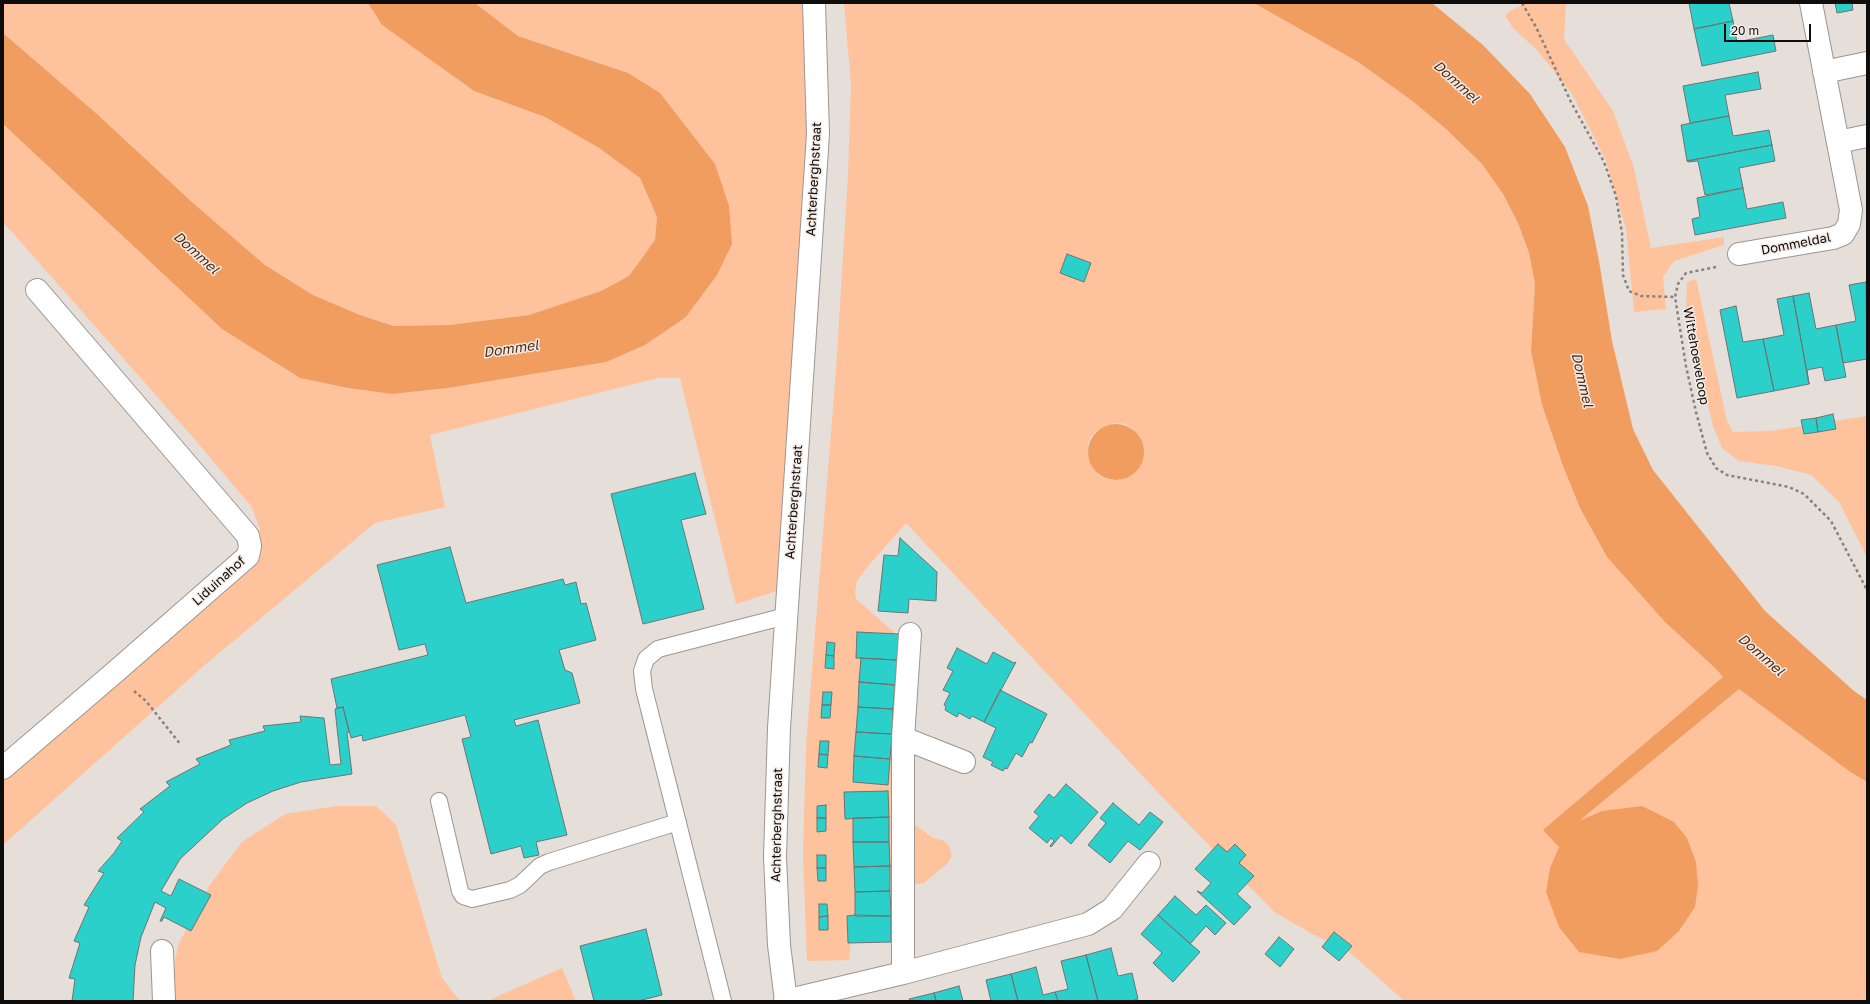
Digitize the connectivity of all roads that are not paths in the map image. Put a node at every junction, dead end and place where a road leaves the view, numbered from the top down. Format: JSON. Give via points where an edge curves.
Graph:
{"nodes":[{"id":1,"x":814,"y":3,"type":"edge"},
{"id":2,"x":1811,"y":3,"type":"edge"},
{"id":3,"x":1867,"y":63,"type":"edge"},
{"id":4,"x":1824,"y":72,"type":"junction"},
{"id":5,"x":1867,"y":136,"type":"edge"},
{"id":6,"x":1838,"y":142,"type":"junction"},
{"id":7,"x":1739,"y":254,"type":"road end"},
{"id":8,"x":37,"y":290,"type":"dead end"},
{"id":9,"x":786,"y":616,"type":"junction"},
{"id":10,"x":910,"y":634,"type":"dead end"},
{"id":11,"x":903,"y":738,"type":"junction"},
{"id":12,"x":964,"y":762,"type":"dead end"},
{"id":13,"x":3,"y":768,"type":"edge"},
{"id":14,"x":439,"y":801,"type":"dead end"},
{"id":15,"x":678,"y":822,"type":"junction"},
{"id":16,"x":1149,"y":863,"type":"dead end"},
{"id":17,"x":162,"y":951,"type":"dead end"},
{"id":18,"x":903,"y":973,"type":"junction"},
{"id":19,"x":164,"y":1001,"type":"edge"},
{"id":20,"x":723,"y":1001,"type":"edge"},
{"id":21,"x":785,"y":1001,"type":"edge"}],
"edges":[{"from":1,"to":9,"type":"street","name":"Achterberghstraat","via":[[818,134]]},
{"from":2,"to":4,"type":"street","name":"Dommeldal"},
{"from":3,"to":4,"type":"street"},
{"from":4,"to":6,"type":"street","name":"Dommeldal"},
{"from":5,"to":6,"type":"street"},
{"from":6,"to":7,"type":"street","name":"Dommeldal","via":[[1851,210],[1849,224],[1843,234],[1833,238]]},
{"from":8,"to":13,"type":"street","name":"Liduinahof","via":[[248,536],[250,546],[248,556]]},
{"from":9,"to":15,"type":"lane","via":[[658,649],[646,660],[642,671],[644,689]]},
{"from":9,"to":21,"type":"street","name":"Achterberghstraat","via":[[775,857],[779,945]]},
{"from":10,"to":11,"type":"street"},
{"from":11,"to":12,"type":"street"},
{"from":11,"to":18,"type":"street"},
{"from":14,"to":15,"type":"lane","via":[[460,891],[463,896],[472,899],[510,890],[549,862]]},
{"from":15,"to":20,"type":"lane"},
{"from":16,"to":18,"type":"street","name":"Achterberghstraat","via":[[1112,909],[1088,924]]},
{"from":17,"to":19,"type":"street"},
{"from":18,"to":21,"type":"street","name":"Achterberghstraat"}]}
